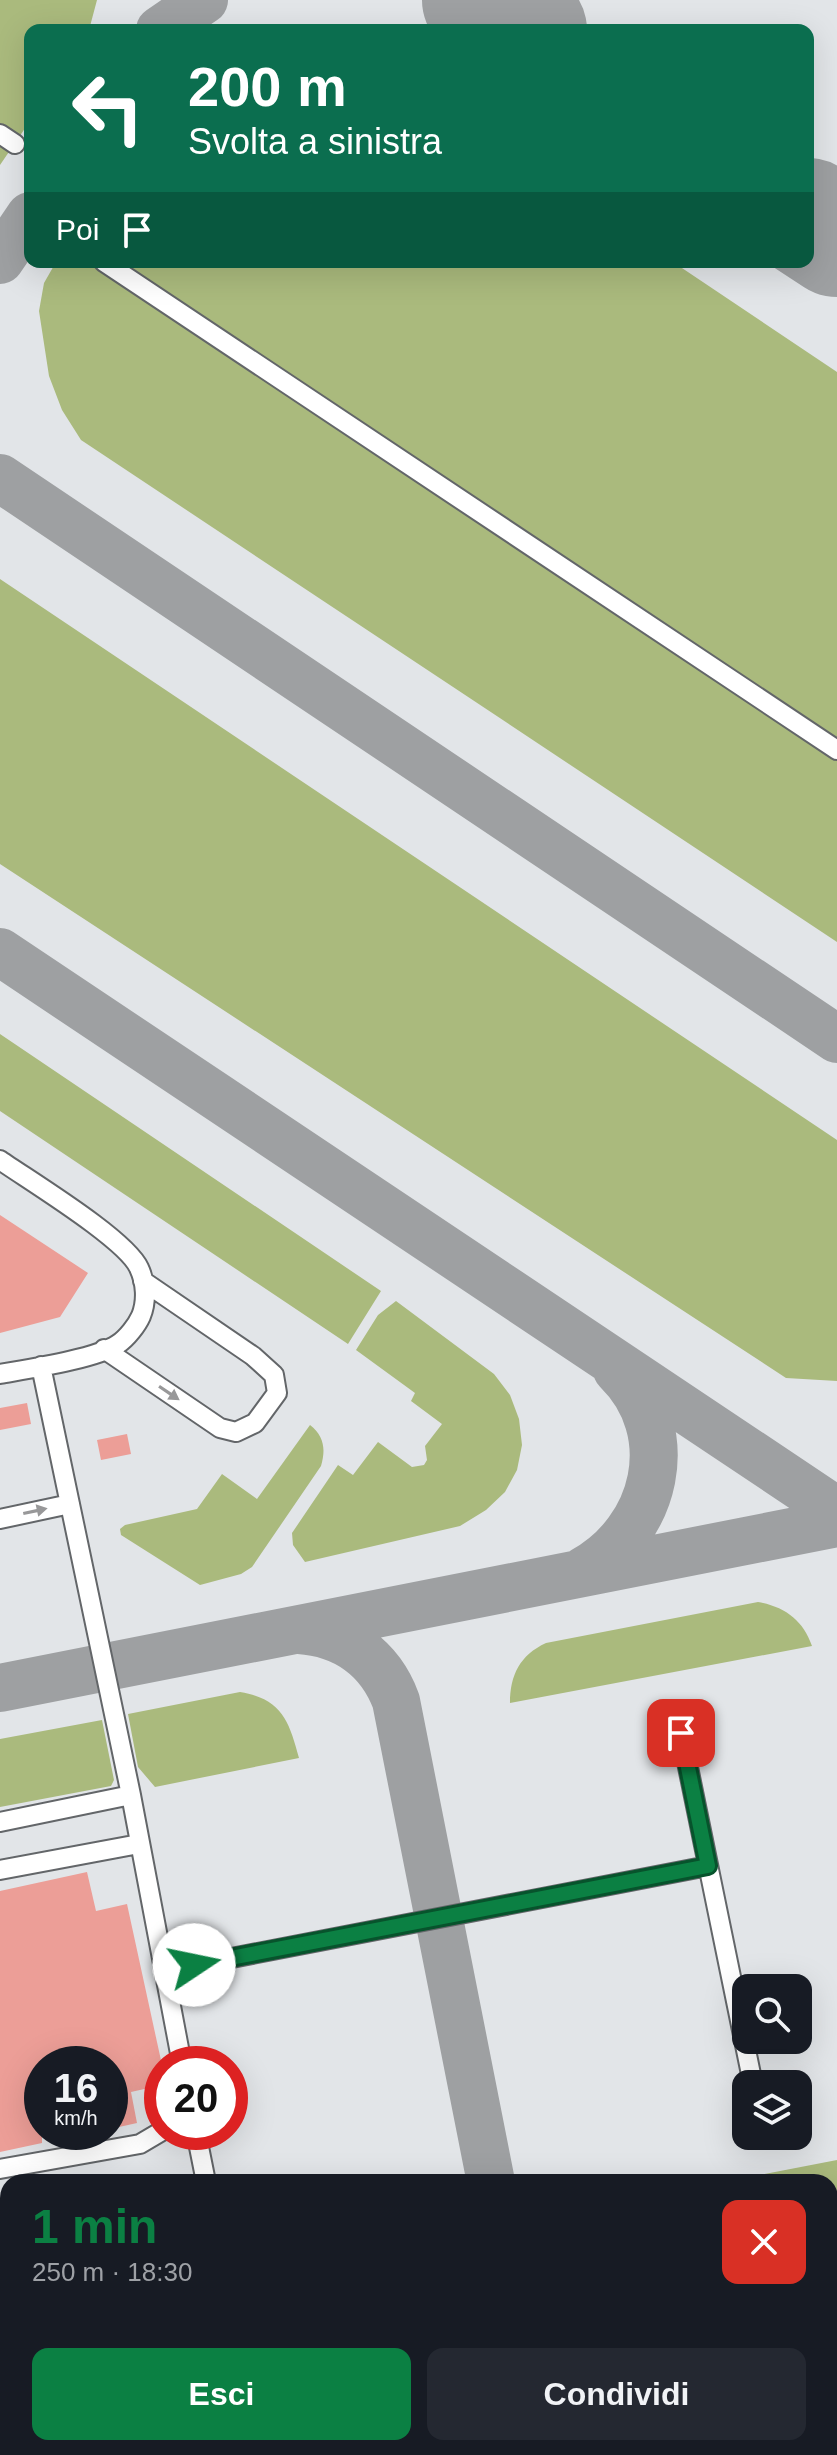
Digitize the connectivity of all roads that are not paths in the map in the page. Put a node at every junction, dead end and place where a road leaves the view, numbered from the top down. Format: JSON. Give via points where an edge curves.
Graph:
{"nodes":[{"id":1,"x":113,"y":268,"type":"edge"},
{"id":2,"x":837,"y":750,"type":"edge"},
{"id":3,"x":0,"y":1160,"type":"edge"},
{"id":4,"x":143,"y":1281,"type":"junction"},
{"id":5,"x":104,"y":1349,"type":"junction"},
{"id":6,"x":41,"y":1366,"type":"junction"},
{"id":7,"x":0,"y":1374,"type":"edge"},
{"id":8,"x":70,"y":1504,"type":"junction"},
{"id":9,"x":0,"y":1519,"type":"edge"},
{"id":10,"x":681,"y":1733,"type":"dead end"},
{"id":11,"x":131,"y":1795,"type":"junction"},
{"id":12,"x":0,"y":1822,"type":"edge"},
{"id":13,"x":139,"y":1844,"type":"junction"},
{"id":14,"x":708,"y":1866,"type":"junction"},
{"id":15,"x":0,"y":1870,"type":"edge"},
{"id":16,"x":164,"y":1971,"type":"junction"},
{"id":17,"x":179,"y":2046,"type":"edge"},
{"id":18,"x":750,"y":2070,"type":"edge"},
{"id":19,"x":144,"y":2142,"type":"edge"},
{"id":20,"x":200,"y":2150,"type":"edge"},
{"id":21,"x":0,"y":2169,"type":"edge"},
{"id":22,"x":204,"y":2174,"type":"edge"}],
"edges":[{"from":1,"to":2,"type":"lane"},
{"from":3,"to":4,"type":"lane","via":[[122,1247]]},
{"from":4,"to":5,"type":"lane","via":[[143,1310],[137,1323],[119,1344]]},
{"from":5,"to":4,"type":"lane","one_way":true,"via":[[220,1428],[236,1432],[255,1423],[277,1393],[274,1375],[253,1356]]},
{"from":5,"to":6,"type":"lane"},
{"from":6,"to":7,"type":"lane"},
{"from":6,"to":8,"type":"lane"},
{"from":9,"to":8,"type":"lane","one_way":true},
{"from":8,"to":11,"type":"lane"},
{"from":10,"to":14,"type":"lane"},
{"from":11,"to":12,"type":"lane"},
{"from":11,"to":13,"type":"lane"},
{"from":13,"to":15,"type":"lane"},
{"from":13,"to":16,"type":"lane"},
{"from":14,"to":16,"type":"lane"},
{"from":14,"to":18,"type":"lane"},
{"from":16,"to":17,"type":"lane"},
{"from":19,"to":21,"type":"lane"},
{"from":20,"to":22,"type":"lane"}]}
